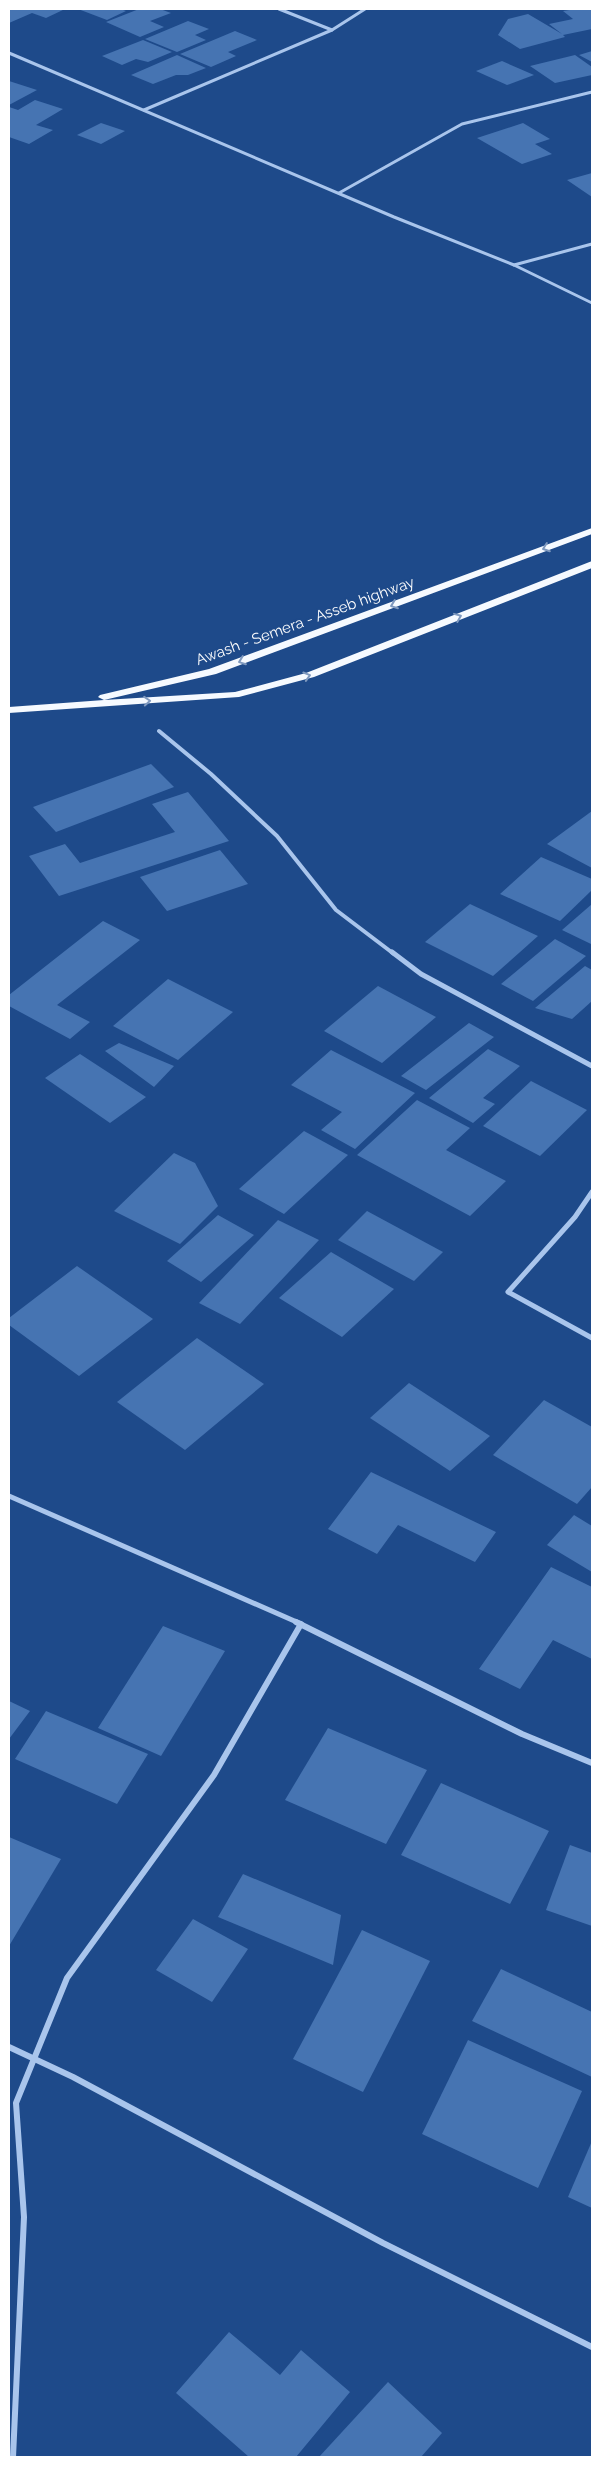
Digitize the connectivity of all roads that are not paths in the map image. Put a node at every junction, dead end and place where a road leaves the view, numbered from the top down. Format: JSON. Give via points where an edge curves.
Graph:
{"nodes":[{"id":1,"x":279,"y":9,"type":"edge"},
{"id":2,"x":365,"y":9,"type":"edge"},
{"id":3,"x":332,"y":30,"type":"junction"},
{"id":4,"x":9,"y":53,"type":"edge"},
{"id":5,"x":592,"y":92,"type":"edge"},
{"id":6,"x":144,"y":110,"type":"junction"},
{"id":7,"x":339,"y":193,"type":"junction"},
{"id":8,"x":592,"y":244,"type":"edge"},
{"id":9,"x":514,"y":265,"type":"junction"},
{"id":10,"x":592,"y":303,"type":"edge"},
{"id":11,"x":592,"y":531,"type":"edge"},
{"id":12,"x":592,"y":564,"type":"edge"},
{"id":13,"x":63,"y":706,"type":"junction"},
{"id":14,"x":9,"y":710,"type":"edge"},
{"id":15,"x":159,"y":731,"type":"dead end"},
{"id":16,"x":592,"y":1066,"type":"edge"},
{"id":17,"x":592,"y":1192,"type":"edge"},
{"id":18,"x":592,"y":1338,"type":"edge"},
{"id":19,"x":9,"y":1496,"type":"edge"},
{"id":20,"x":301,"y":1624,"type":"junction"},
{"id":21,"x":592,"y":1762,"type":"edge"},
{"id":22,"x":9,"y":2047,"type":"edge"},
{"id":23,"x":35,"y":2057,"type":"junction"},
{"id":24,"x":592,"y":2347,"type":"edge"},
{"id":25,"x":13,"y":2457,"type":"edge"}],
"edges":[{"from":1,"to":3,"type":"street"},
{"from":2,"to":3,"type":"street"},
{"from":3,"to":6,"type":"street"},
{"from":4,"to":6,"type":"street"},
{"from":5,"to":7,"type":"street","via":[[462,124]]},
{"from":6,"to":7,"type":"street"},
{"from":7,"to":9,"type":"street"},
{"from":8,"to":9,"type":"street"},
{"from":9,"to":10,"type":"street"},
{"from":11,"to":13,"type":"highway","name":"Awash - Semera - Asseb highway","one_way":true,"via":[[212,672]]},
{"from":13,"to":12,"type":"highway","one_way":true,"via":[[235,695],[310,675]]},
{"from":13,"to":14,"type":"highway"},
{"from":15,"to":16,"type":"street","via":[[277,836],[336,910],[422,974]]},
{"from":17,"to":18,"type":"street","via":[[575,1217],[508,1292]]},
{"from":19,"to":20,"type":"street"},
{"from":20,"to":21,"type":"street","via":[[522,1734]]},
{"from":20,"to":23,"type":"street","via":[[214,1775],[67,1978]]},
{"from":22,"to":23,"type":"street"},
{"from":23,"to":24,"type":"street","via":[[184,2138]]},
{"from":23,"to":25,"type":"street","via":[[16,2103],[24,2217]]}]}
